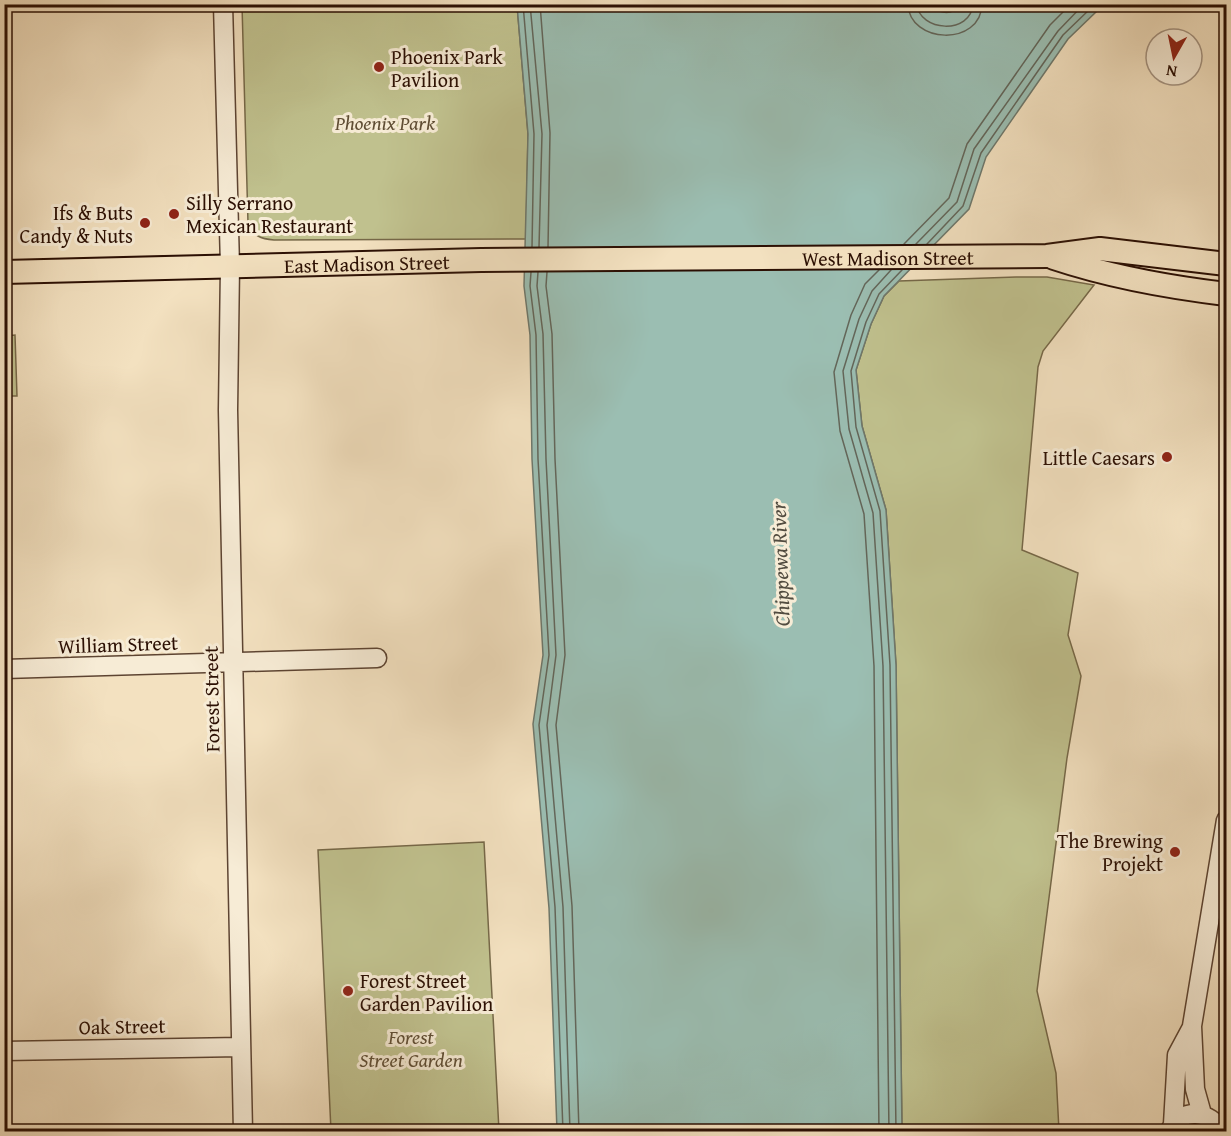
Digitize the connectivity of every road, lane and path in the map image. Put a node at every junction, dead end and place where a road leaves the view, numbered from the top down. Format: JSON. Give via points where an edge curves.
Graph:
{"nodes":[{"id":1,"x":223,"y":4,"type":"edge"},
{"id":2,"x":1047,"y":256,"type":"junction"},
{"id":3,"x":729,"y":259,"type":"joint"},
{"id":4,"x":1227,"y":264,"type":"edge"},
{"id":5,"x":230,"y":266,"type":"junction"},
{"id":6,"x":4,"y":272,"type":"edge"},
{"id":7,"x":1227,"y":294,"type":"edge"},
{"id":8,"x":377,"y":658,"type":"dead end"},
{"id":9,"x":233,"y":662,"type":"junction"},
{"id":10,"x":4,"y":669,"type":"edge"},
{"id":11,"x":1227,"y":820,"type":"edge"},
{"id":12,"x":1192,"y":1026,"type":"junction"},
{"id":13,"x":240,"y":1047,"type":"junction"},
{"id":14,"x":4,"y":1051,"type":"edge"},
{"id":15,"x":1202,"y":1114,"type":"junction"},
{"id":16,"x":1171,"y":1128,"type":"edge"},
{"id":17,"x":1223,"y":1129,"type":"edge"},
{"id":18,"x":243,"y":1131,"type":"edge"}],
"edges":[{"from":1,"to":5,"type":"street","name":"Forest Street"},
{"from":2,"to":3,"type":"main road","name":"West Madison Street"},
{"from":2,"to":4,"type":"main road","name":"West Madison Street","via":[[1100,249]]},
{"from":2,"to":7,"type":"main road","name":"West Madison Street","via":[[1136,281]]},
{"from":3,"to":5,"type":"main road","name":"East Madison Street"},
{"from":5,"to":6,"type":"main road","name":"East Madison Street"},
{"from":5,"to":9,"type":"street","name":"Forest Street","via":[[228,410]]},
{"from":8,"to":9,"type":"street","name":"William Street"},
{"from":9,"to":10,"type":"street","name":"William Street"},
{"from":9,"to":13,"type":"street","name":"Forest Street"},
{"from":11,"to":12,"type":"street"},
{"from":12,"to":15,"type":"street","via":[[1195,1089]]},
{"from":12,"to":16,"type":"street","via":[[1177,1055]]},
{"from":13,"to":14,"type":"street","name":"Oak Street"},
{"from":13,"to":18,"type":"street","name":"Forest Street"},
{"from":15,"to":16,"type":"street","via":[[1182,1116]]},
{"from":15,"to":17,"type":"street"}]}
